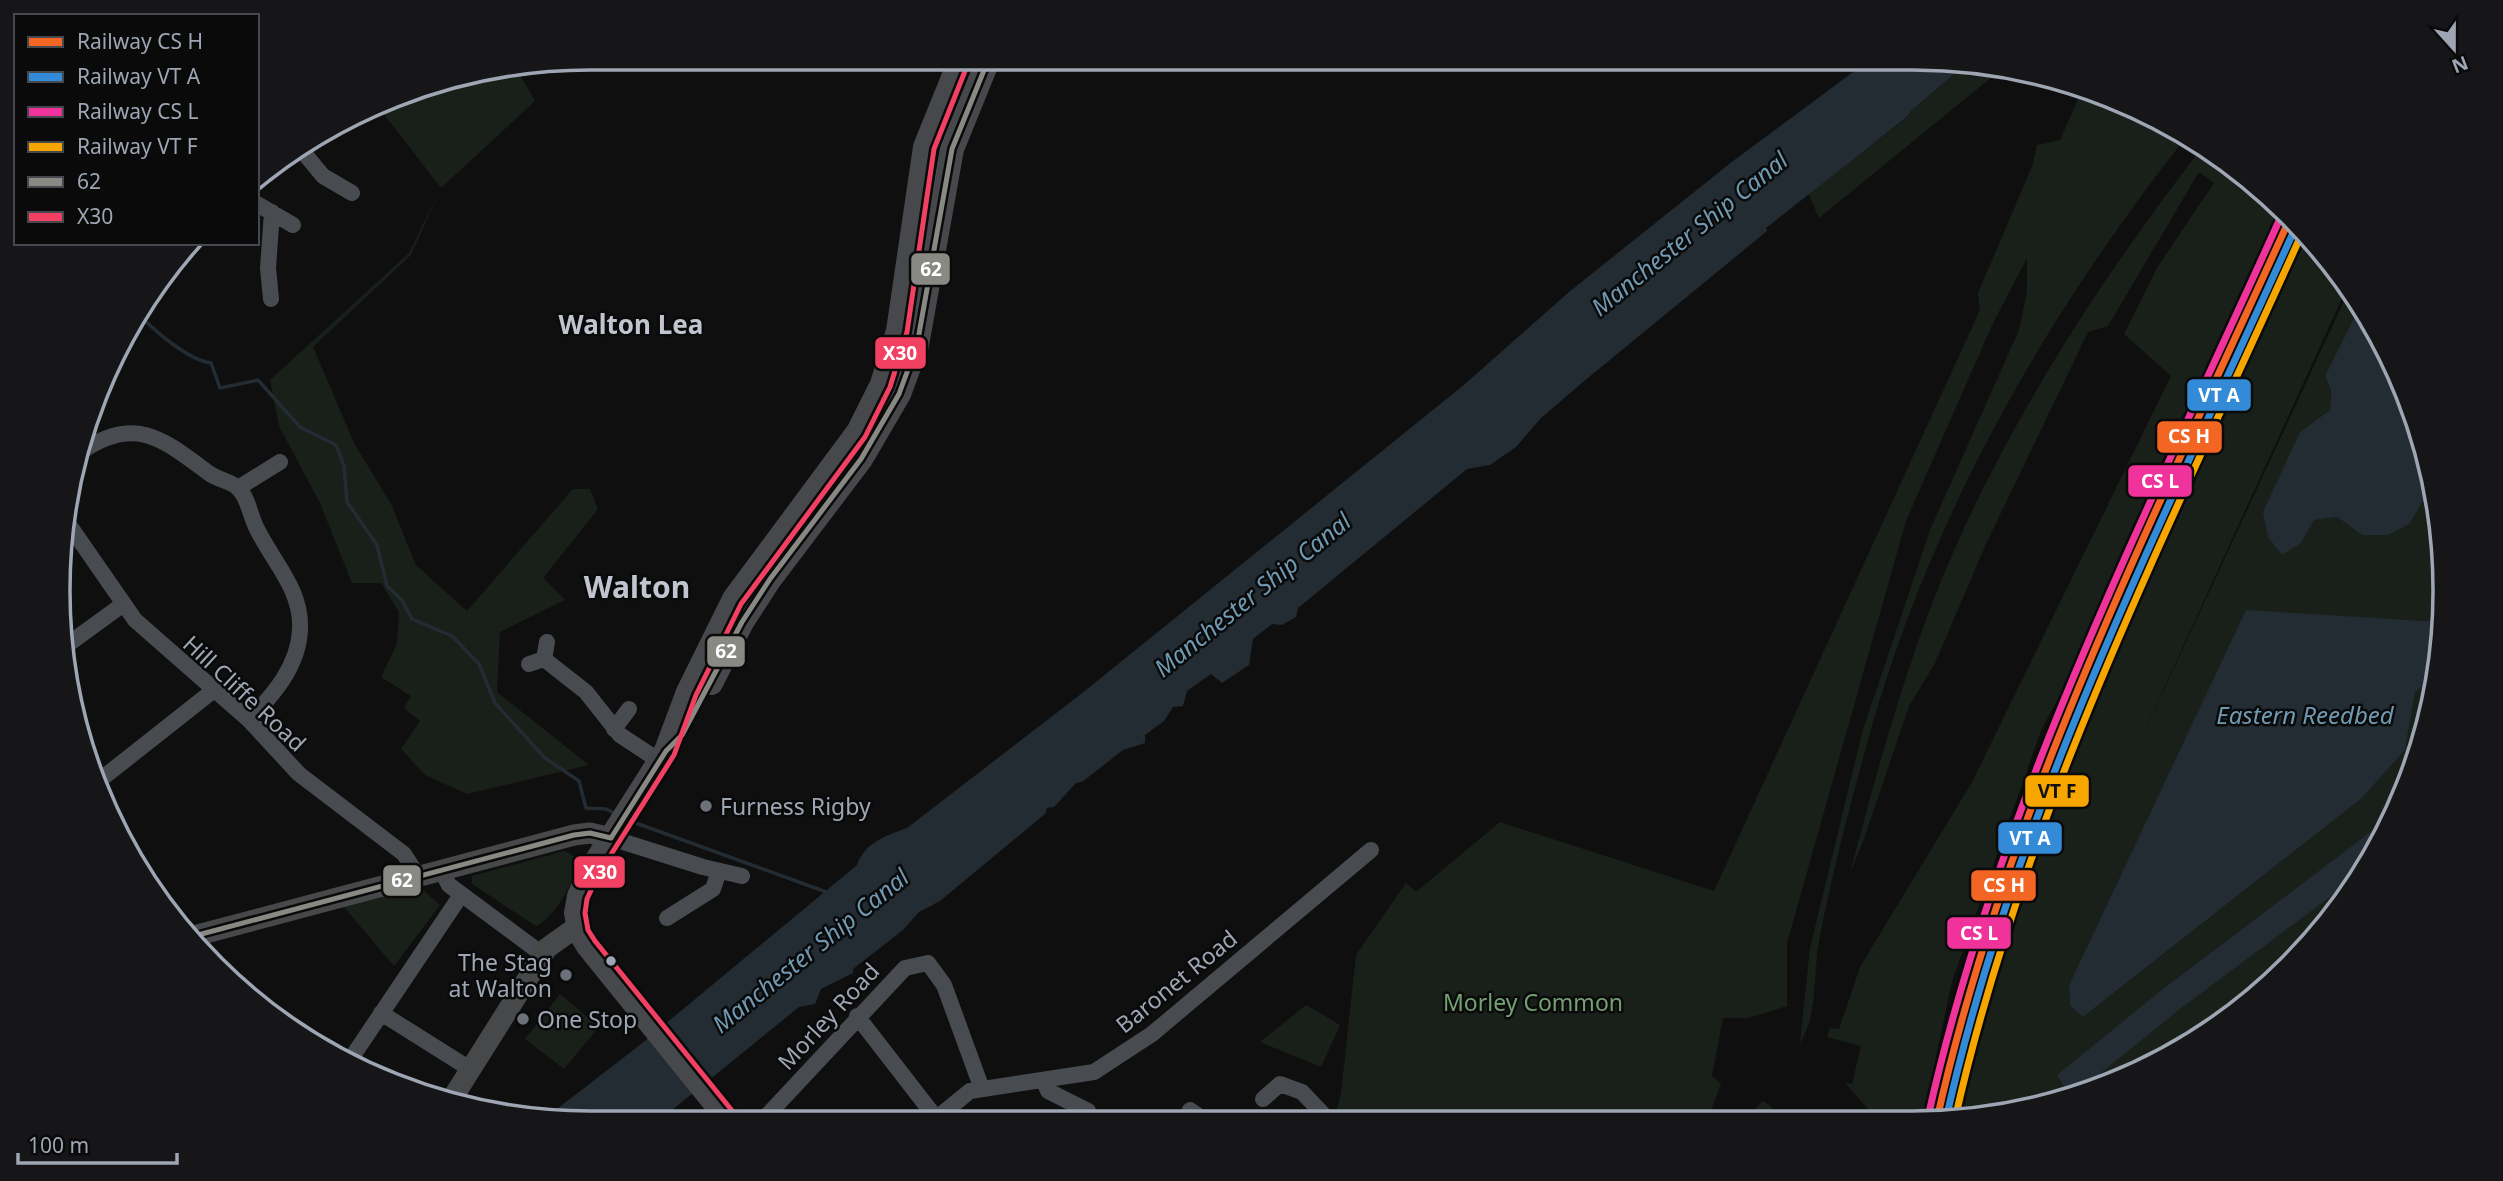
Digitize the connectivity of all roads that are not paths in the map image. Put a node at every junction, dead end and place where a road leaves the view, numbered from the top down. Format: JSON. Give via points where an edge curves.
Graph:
{"nodes":[{"id":1,"x":956,"y":70,"type":"edge"},
{"id":2,"x":984,"y":70,"type":"edge"},
{"id":3,"x":306,"y":155,"type":"edge"},
{"id":4,"x":352,"y":193,"type":"dead end"},
{"id":5,"x":259,"y":205,"type":"edge"},
{"id":6,"x":272,"y":212,"type":"junction"},
{"id":7,"x":293,"y":225,"type":"dead end"},
{"id":8,"x":271,"y":299,"type":"dead end"},
{"id":9,"x":91,"y":447,"type":"edge"},
{"id":10,"x":280,"y":462,"type":"dead end"},
{"id":11,"x":238,"y":488,"type":"junction"},
{"id":12,"x":73,"y":531,"type":"edge"},
{"id":13,"x":122,"y":605,"type":"junction"},
{"id":14,"x":72,"y":641,"type":"edge"},
{"id":15,"x":540,"y":655,"type":"dead end"},
{"id":16,"x":214,"y":690,"type":"junction"},
{"id":17,"x":629,"y":709,"type":"dead end"},
{"id":18,"x":249,"y":720,"type":"junction"},
{"id":19,"x":614,"y":729,"type":"junction"},
{"id":20,"x":663,"y":757,"type":"junction"},
{"id":21,"x":105,"y":776,"type":"edge"},
{"id":22,"x":614,"y":834,"type":"junction"},
{"id":23,"x":1371,"y":850,"type":"dead end"},
{"id":24,"x":441,"y":870,"type":"junction"},
{"id":25,"x":719,"y":871,"type":"junction"},
{"id":26,"x":418,"y":876,"type":"junction"},
{"id":27,"x":741,"y":876,"type":"dead end"},
{"id":28,"x":461,"y":895,"type":"junction"},
{"id":29,"x":667,"y":918,"type":"dead end"},
{"id":30,"x":578,"y":926,"type":"junction"},
{"id":31,"x":199,"y":935,"type":"edge"},
{"id":32,"x":542,"y":954,"type":"junction"},
{"id":33,"x":381,"y":1013,"type":"junction"},
{"id":34,"x":857,"y":1016,"type":"junction"},
{"id":35,"x":354,"y":1054,"type":"edge"},
{"id":36,"x":470,"y":1069,"type":"junction"},
{"id":37,"x":1044,"y":1081,"type":"junction"},
{"id":38,"x":982,"y":1090,"type":"junction"},
{"id":39,"x":456,"y":1093,"type":"edge"},
{"id":40,"x":1264,"y":1099,"type":"dead end"},
{"id":41,"x":720,"y":1111,"type":"edge"},
{"id":42,"x":771,"y":1111,"type":"edge"},
{"id":43,"x":934,"y":1111,"type":"edge"},
{"id":44,"x":947,"y":1111,"type":"edge"},
{"id":45,"x":1088,"y":1111,"type":"edge"},
{"id":46,"x":1320,"y":1111,"type":"edge"}],
"edges":[{"from":1,"to":20,"type":"highway","via":[[925,147],[898,331],[882,384],[858,432],[734,599],[688,692]]},
{"from":2,"to":20,"type":"highway","via":[[952,149],[917,345],[899,394],[861,459],[749,611],[682,735]]},
{"from":3,"to":4,"type":"street","via":[[323,176]]},
{"from":5,"to":6,"type":"street"},
{"from":6,"to":7,"type":"street"},
{"from":6,"to":8,"type":"street"},
{"from":9,"to":11,"type":"street","via":[[111,436],[147,434]]},
{"from":10,"to":11,"type":"street"},
{"from":11,"to":18,"type":"street","via":[[291,586],[300,628],[285,676]]},
{"from":12,"to":13,"type":"street","name":"Hill Cliffe Road"},
{"from":13,"to":14,"type":"street"},
{"from":13,"to":16,"type":"street","name":"Hill Cliffe Road"},
{"from":15,"to":19,"type":"street","via":[[586,692]]},
{"from":16,"to":18,"type":"street","name":"Hill Cliffe Road"},
{"from":16,"to":21,"type":"street"},
{"from":17,"to":19,"type":"street"},
{"from":18,"to":26,"type":"street","name":"Hill Cliffe Road","via":[[299,774],[404,854]]},
{"from":19,"to":20,"type":"street"},
{"from":20,"to":22,"type":"highway"},
{"from":22,"to":24,"type":"main road","via":[[574,835]]},
{"from":22,"to":25,"type":"street"},
{"from":22,"to":30,"type":"highway","via":[[579,895]]},
{"from":23,"to":37,"type":"street","name":"Baronet Road","via":[[1152,1034],[1094,1072]]},
{"from":24,"to":26,"type":"main road"},
{"from":24,"to":28,"type":"street"},
{"from":25,"to":27,"type":"street"},
{"from":25,"to":29,"type":"street","via":[[713,889]]},
{"from":26,"to":31,"type":"main road"},
{"from":28,"to":32,"type":"street"},
{"from":28,"to":33,"type":"street"},
{"from":30,"to":32,"type":"main road"},
{"from":30,"to":41,"type":"highway","via":[[588,946]]},
{"from":32,"to":36,"type":"main road"},
{"from":33,"to":35,"type":"street"},
{"from":33,"to":36,"type":"street"},
{"from":34,"to":38,"type":"street","name":"Morley Road","via":[[905,968],[928,963],[944,985]]},
{"from":34,"to":42,"type":"street","name":"Morley Road"},
{"from":34,"to":43,"type":"street"},
{"from":36,"to":39,"type":"main road"},
{"from":37,"to":38,"type":"street","name":"Baronet Road"},
{"from":37,"to":45,"type":"street","via":[[1048,1091]]},
{"from":38,"to":44,"type":"street","name":"Baronet Road","via":[[959,1097]]},
{"from":40,"to":46,"type":"street","via":[[1280,1084],[1302,1092]]}]}
